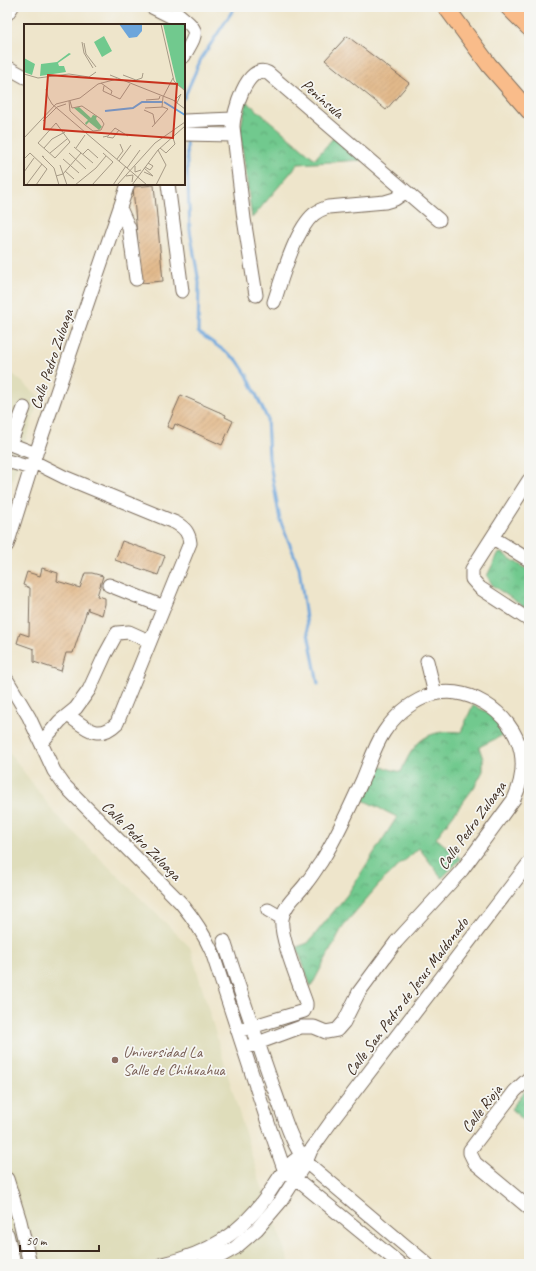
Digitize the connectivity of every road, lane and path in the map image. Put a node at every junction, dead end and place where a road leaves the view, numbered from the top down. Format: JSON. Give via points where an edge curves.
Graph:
{"nodes":[{"id":1,"x":12,"y":7,"type":"edge"},
{"id":2,"x":152,"y":7,"type":"edge"},
{"id":3,"x":446,"y":7,"type":"edge"},
{"id":4,"x":508,"y":7,"type":"edge"},
{"id":5,"x":7,"y":11,"type":"edge"},
{"id":6,"x":7,"y":14,"type":"edge"},
{"id":7,"x":175,"y":16,"type":"edge"},
{"id":8,"x":529,"y":28,"type":"edge"},
{"id":9,"x":185,"y":54,"type":"edge"},
{"id":10,"x":7,"y":67,"type":"edge"},
{"id":11,"x":24,"y":76,"type":"edge"},
{"id":12,"x":529,"y":111,"type":"edge"},
{"id":13,"x":233,"y":119,"type":"junction"},
{"id":14,"x":187,"y":127,"type":"edge"},
{"id":15,"x":233,"y":135,"type":"junction"},
{"id":16,"x":128,"y":185,"type":"edge"},
{"id":17,"x":168,"y":185,"type":"edge"},
{"id":18,"x":405,"y":192,"type":"junction"},
{"id":19,"x":120,"y":208,"type":"junction"},
{"id":20,"x":439,"y":220,"type":"dead end"},
{"id":21,"x":136,"y":279,"type":"dead end"},
{"id":22,"x":182,"y":291,"type":"dead end"},
{"id":23,"x":24,"y":408,"type":"dead end"},
{"id":24,"x":8,"y":450,"type":"edge"},
{"id":25,"x":7,"y":461,"type":"edge"},
{"id":26,"x":34,"y":461,"type":"junction"},
{"id":27,"x":529,"y":480,"type":"edge"},
{"id":28,"x":493,"y":538,"type":"junction"},
{"id":29,"x":7,"y":545,"type":"edge"},
{"id":30,"x":529,"y":560,"type":"edge"},
{"id":31,"x":109,"y":585,"type":"dead end"},
{"id":32,"x":164,"y":607,"type":"junction"},
{"id":33,"x":529,"y":620,"type":"edge"},
{"id":34,"x":149,"y":641,"type":"junction"},
{"id":35,"x":427,"y":661,"type":"dead end"},
{"id":36,"x":7,"y":680,"type":"edge"},
{"id":37,"x":435,"y":694,"type":"junction"},
{"id":38,"x":7,"y":697,"type":"edge"},
{"id":39,"x":68,"y":716,"type":"junction"},
{"id":40,"x":29,"y":717,"type":"junction"},
{"id":41,"x":41,"y":743,"type":"junction"},
{"id":42,"x":525,"y":750,"type":"edge"},
{"id":43,"x":529,"y":863,"type":"edge"},
{"id":44,"x":268,"y":910,"type":"dead end"},
{"id":45,"x":282,"y":918,"type":"junction"},
{"id":46,"x":224,"y":941,"type":"dead end"},
{"id":47,"x":252,"y":1026,"type":"junction"},
{"id":48,"x":238,"y":1031,"type":"junction"},
{"id":49,"x":258,"y":1043,"type":"junction"},
{"id":50,"x":244,"y":1048,"type":"junction"},
{"id":51,"x":529,"y":1078,"type":"edge"},
{"id":52,"x":306,"y":1156,"type":"junction"},
{"id":53,"x":284,"y":1169,"type":"junction"},
{"id":54,"x":7,"y":1178,"type":"edge"},
{"id":55,"x":295,"y":1178,"type":"junction"},
{"id":56,"x":270,"y":1192,"type":"junction"},
{"id":57,"x":281,"y":1201,"type":"junction"},
{"id":58,"x":528,"y":1205,"type":"edge"},
{"id":59,"x":7,"y":1234,"type":"edge"},
{"id":60,"x":14,"y":1264,"type":"edge"},
{"id":61,"x":30,"y":1264,"type":"edge"},
{"id":62,"x":162,"y":1264,"type":"edge"},
{"id":63,"x":204,"y":1264,"type":"edge"},
{"id":64,"x":400,"y":1264,"type":"edge"},
{"id":65,"x":427,"y":1264,"type":"edge"}],
"edges":[{"from":1,"to":5,"type":"street"},
{"from":1,"to":6,"type":"street"},
{"from":2,"to":7,"type":"street"},
{"from":3,"to":12,"type":"main road","via":[[489,65]]},
{"from":4,"to":8,"type":"main road"},
{"from":7,"to":9,"type":"street","via":[[194,28],[195,36]]},
{"from":10,"to":11,"type":"street"},
{"from":13,"to":14,"type":"street"},
{"from":13,"to":15,"type":"street","name":"Península"},
{"from":13,"to":18,"type":"street","name":"Península","via":[[247,81],[257,72],[264,71]]},
{"from":14,"to":15,"type":"street"},
{"from":15,"to":18,"type":"street","name":"Península","via":[[255,292],[276,297],[297,240],[304,226],[319,210],[385,202]]},
{"from":16,"to":19,"type":"street","name":"Calle Pedro Zuloaga"},
{"from":17,"to":22,"type":"street"},
{"from":18,"to":20,"type":"street","name":"Península"},
{"from":19,"to":21,"type":"street","via":[[130,228]]},
{"from":19,"to":26,"type":"street","name":"Calle Pedro Zuloaga"},
{"from":23,"to":24,"type":"street"},
{"from":24,"to":26,"type":"street"},
{"from":25,"to":26,"type":"street"},
{"from":26,"to":29,"type":"street","name":"Calle Pedro Zuloaga"},
{"from":26,"to":32,"type":"street","via":[[64,477],[184,527],[190,543]]},
{"from":27,"to":28,"type":"street"},
{"from":28,"to":30,"type":"street"},
{"from":28,"to":33,"type":"street","via":[[472,569],[472,579],[480,588]]},
{"from":31,"to":32,"type":"street"},
{"from":32,"to":34,"type":"street"},
{"from":34,"to":39,"type":"street","via":[[130,632],[117,633],[89,690]]},
{"from":34,"to":39,"type":"street","via":[[117,722],[110,729],[105,732],[90,731]]},
{"from":35,"to":37,"type":"street"},
{"from":36,"to":40,"type":"street","name":"Calle Pedro Zuloaga"},
{"from":37,"to":42,"type":"street","name":"Calle Pedro Zuloaga","via":[[458,693],[473,697],[489,706],[501,715]]},
{"from":37,"to":45,"type":"street","name":"Calle Pedro Zuloaga","via":[[404,710],[384,732],[329,850],[307,883],[291,901]]},
{"from":38,"to":40,"type":"street"},
{"from":39,"to":41,"type":"street","via":[[51,730]]},
{"from":40,"to":41,"type":"street","name":"Calle Pedro Zuloaga"},
{"from":41,"to":48,"type":"street","name":"Calle Pedro Zuloaga","via":[[54,771],[64,785],[176,898],[200,928],[212,952]]},
{"from":42,"to":49,"type":"street","name":"Calle Pedro Zuloaga","via":[[520,788],[514,799],[462,870],[391,948],[359,992],[344,1022],[331,1032],[310,1026],[301,1027]]},
{"from":43,"to":52,"type":"street","name":"Calle San Pedro de Jesus Maldonado"},
{"from":44,"to":45,"type":"street"},
{"from":45,"to":47,"type":"street","via":[[282,934],[306,1009]]},
{"from":46,"to":47,"type":"street"},
{"from":47,"to":48,"type":"street"},
{"from":47,"to":49,"type":"street"},
{"from":48,"to":50,"type":"street","name":"Calle Pedro Zuloaga"},
{"from":49,"to":50,"type":"street","name":"Calle Pedro Zuloaga"},
{"from":49,"to":52,"type":"street","via":[[290,1132]]},
{"from":50,"to":53,"type":"street","name":"Calle Pedro Zuloaga"},
{"from":51,"to":58,"type":"street","name":"Calle Rioja","via":[[515,1091],[470,1150],[475,1163]]},
{"from":52,"to":53,"type":"street"},
{"from":52,"to":55,"type":"street"},
{"from":52,"to":65,"type":"street"},
{"from":53,"to":55,"type":"street"},
{"from":53,"to":56,"type":"street"},
{"from":54,"to":61,"type":"street"},
{"from":55,"to":57,"type":"street"},
{"from":55,"to":64,"type":"street"},
{"from":56,"to":57,"type":"street"},
{"from":56,"to":62,"type":"street","via":[[252,1215],[228,1238],[187,1258]]},
{"from":57,"to":63,"type":"street","via":[[246,1239]]},
{"from":59,"to":60,"type":"street"}]}
